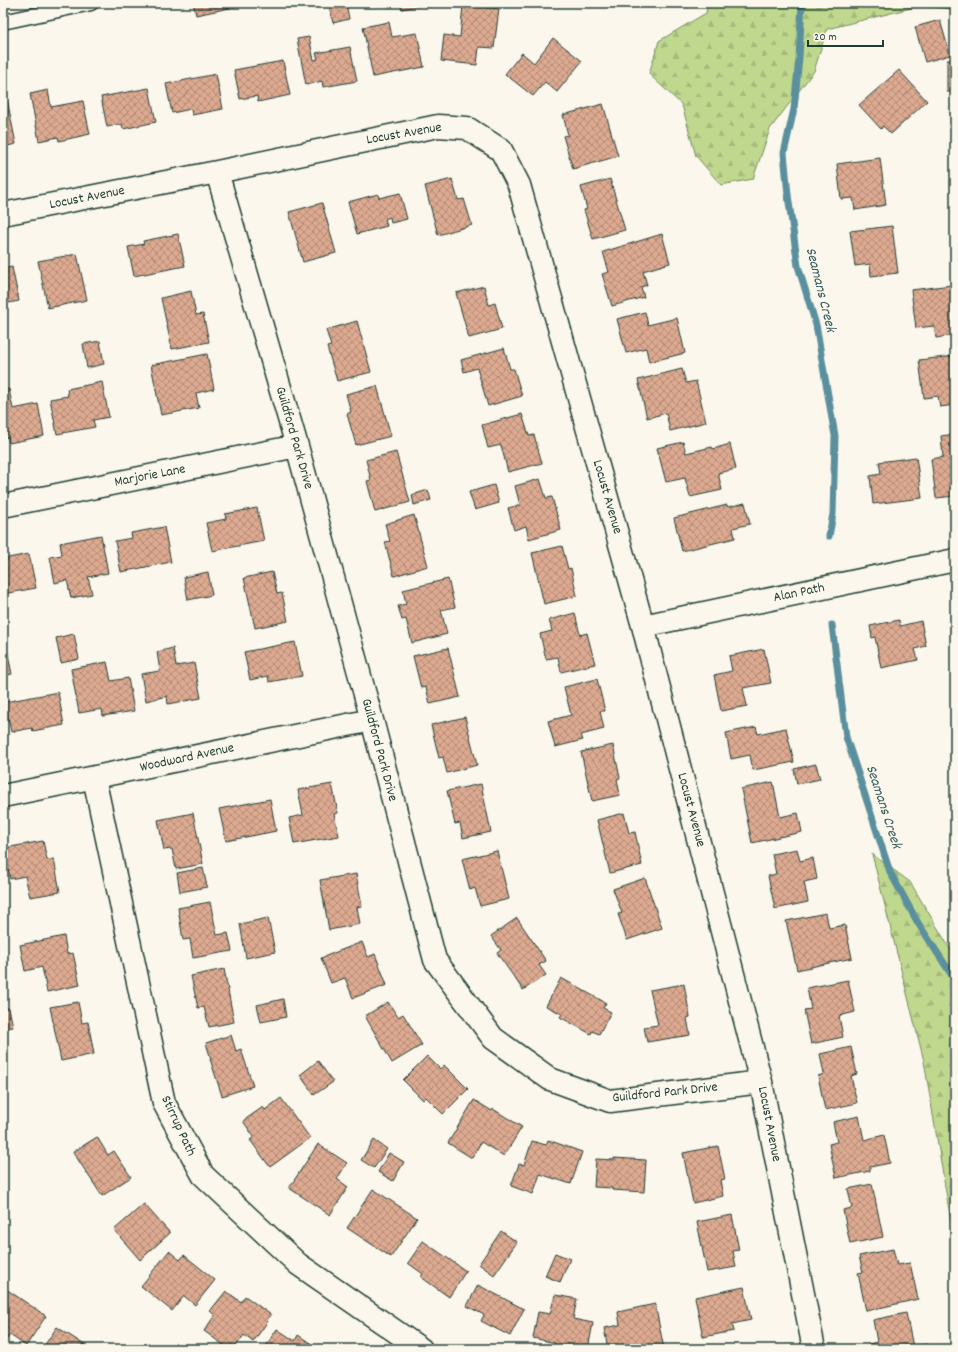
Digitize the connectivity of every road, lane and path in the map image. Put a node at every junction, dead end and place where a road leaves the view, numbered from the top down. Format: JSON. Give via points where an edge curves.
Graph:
{"nodes":[{"id":1,"x":91,"y":3,"type":"edge"},
{"id":2,"x":49,"y":7,"type":"edge"},
{"id":3,"x":3,"y":22,"type":"edge"},
{"id":4,"x":217,"y":172,"type":"junction"},
{"id":5,"x":3,"y":214,"type":"edge"},
{"id":6,"x":297,"y":446,"type":"junction"},
{"id":7,"x":3,"y":506,"type":"edge"},
{"id":8,"x":955,"y":560,"type":"edge"},
{"id":9,"x":643,"y":626,"type":"junction"},
{"id":10,"x":372,"y":720,"type":"junction"},
{"id":11,"x":94,"y":778,"type":"junction"},
{"id":12,"x":3,"y":796,"type":"edge"},
{"id":13,"x":761,"y":1082,"type":"junction"},
{"id":14,"x":421,"y":1349,"type":"edge"},
{"id":15,"x":814,"y":1349,"type":"edge"}],
"edges":[{"from":1,"to":2,"type":"lane"},
{"from":2,"to":3,"type":"lane"},
{"from":4,"to":5,"type":"street","name":"Locust Avenue"},
{"from":4,"to":6,"type":"street","name":"Guildford Park Drive"},
{"from":4,"to":9,"type":"street","name":"Locust Avenue","via":[[438,126],[467,128],[501,150],[519,185]]},
{"from":6,"to":7,"type":"street","name":"Marjorie Lane"},
{"from":6,"to":10,"type":"street","name":"Guildford Park Drive"},
{"from":8,"to":9,"type":"street","name":"Alan Path"},
{"from":9,"to":13,"type":"street","name":"Locust Avenue"},
{"from":10,"to":11,"type":"street","name":"Woodward Avenue"},
{"from":10,"to":13,"type":"street","name":"Guildford Park Drive","via":[[435,960],[493,1038],[550,1078],[610,1100]]},
{"from":11,"to":12,"type":"street","name":"Woodward Avenue"},
{"from":11,"to":14,"type":"street","name":"Stirrup Path","via":[[164,1103],[202,1175],[298,1264]]},
{"from":13,"to":15,"type":"street","name":"Locust Avenue"}]}
